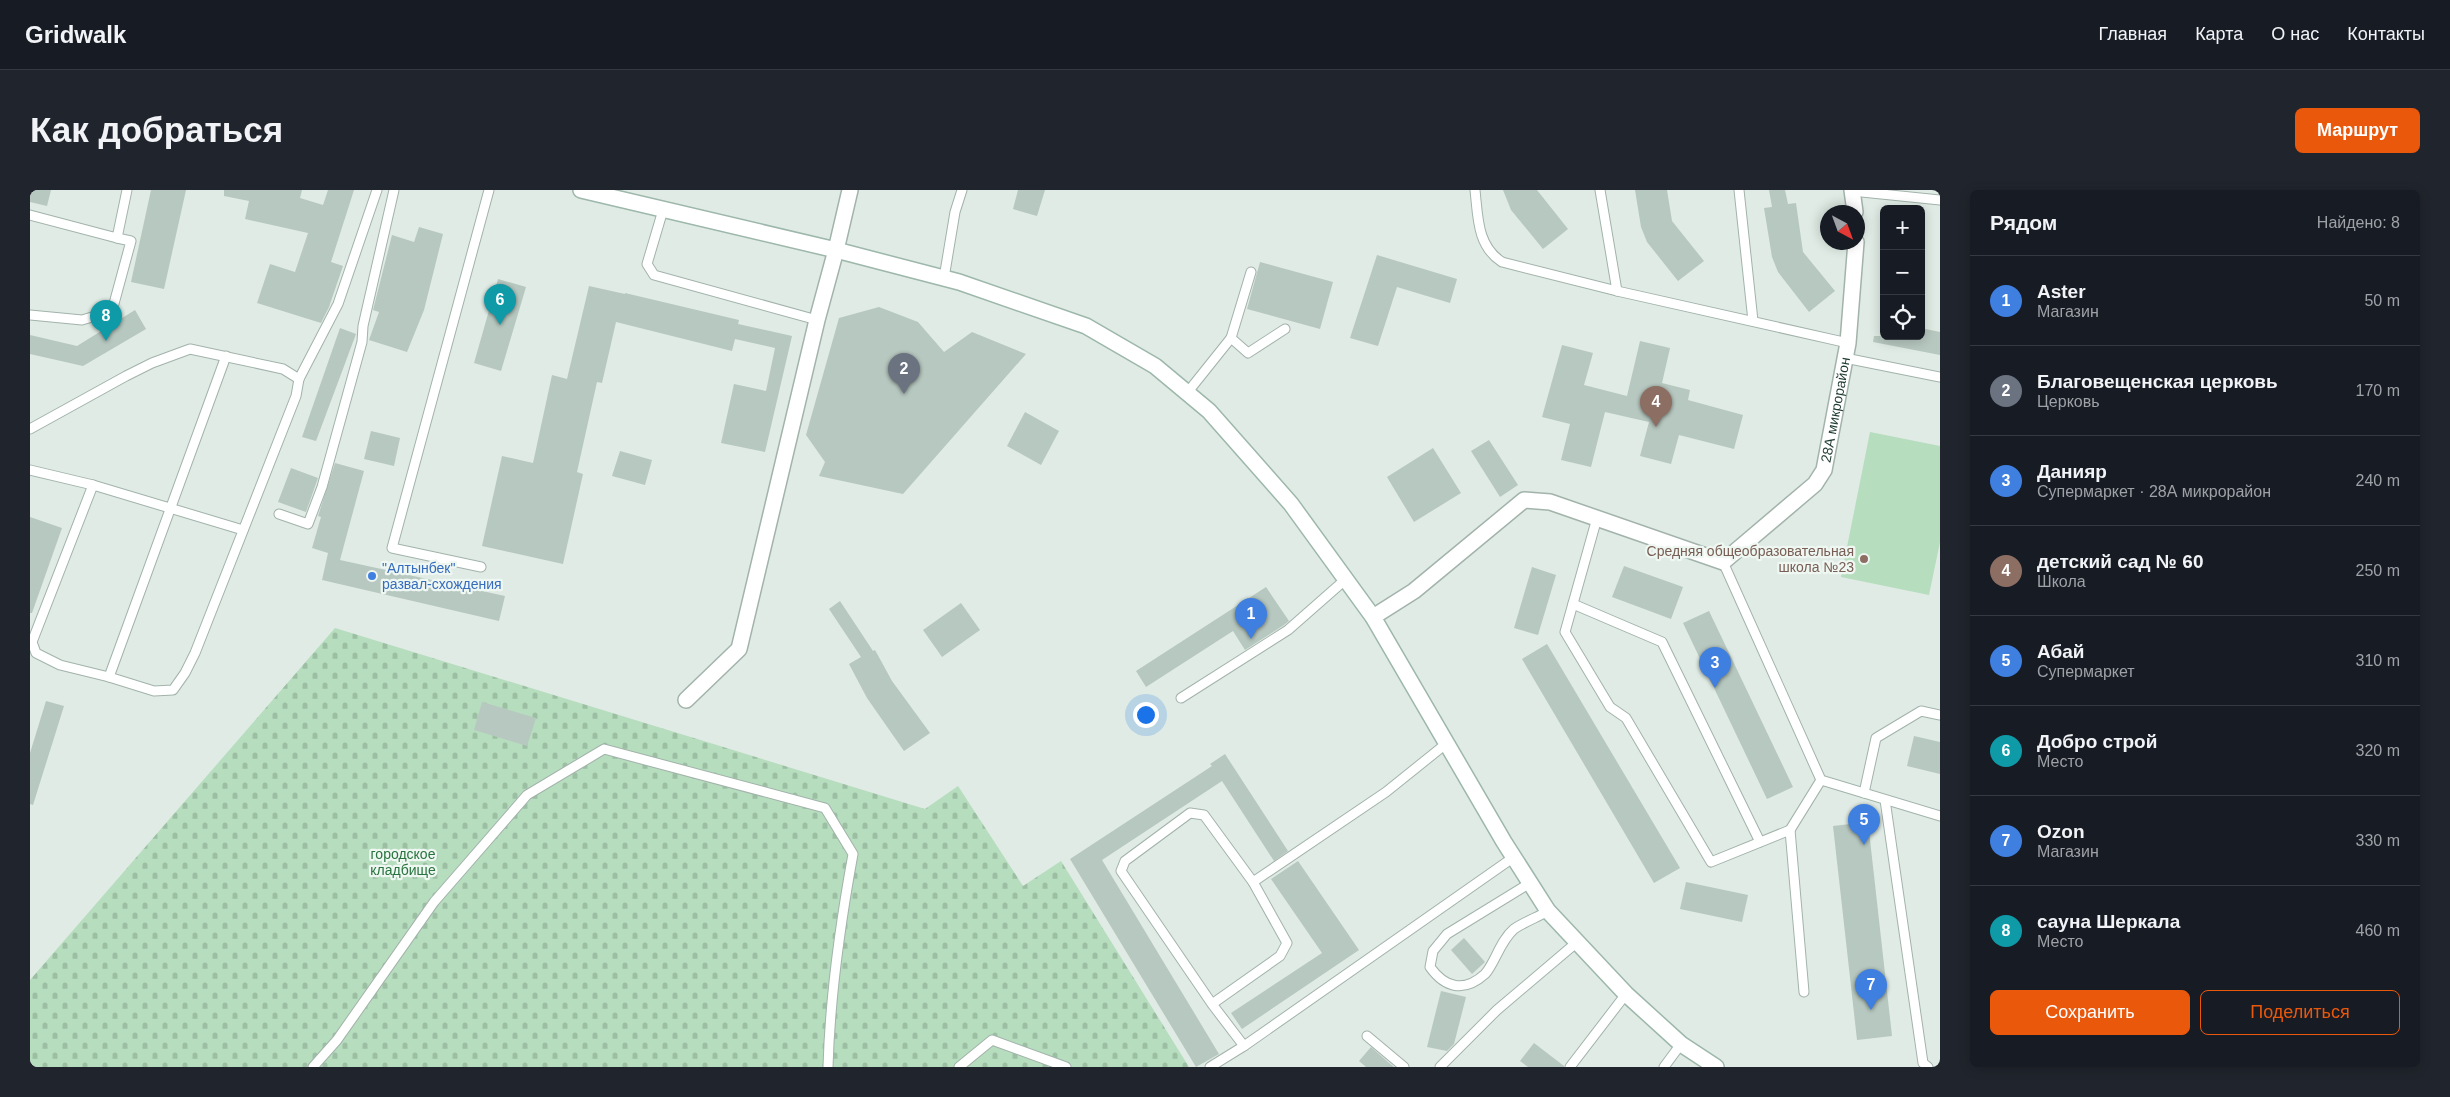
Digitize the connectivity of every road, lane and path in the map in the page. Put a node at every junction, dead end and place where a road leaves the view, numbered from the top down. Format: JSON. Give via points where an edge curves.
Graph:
{"nodes":[{"id":1,"x":127,"y":190,"type":"edge"},
{"id":2,"x":377,"y":190,"type":"edge"},
{"id":3,"x":394,"y":190,"type":"edge"},
{"id":4,"x":489,"y":190,"type":"edge"},
{"id":5,"x":581,"y":190,"type":"edge"},
{"id":6,"x":850,"y":190,"type":"edge"},
{"id":7,"x":962,"y":190,"type":"edge"},
{"id":8,"x":1475,"y":190,"type":"edge"},
{"id":9,"x":1600,"y":190,"type":"edge"},
{"id":10,"x":1739,"y":190,"type":"edge"},
{"id":11,"x":1852,"y":190,"type":"edge"},
{"id":12,"x":1940,"y":200,"type":"edge"},
{"id":13,"x":1854,"y":205,"type":"edge"},
{"id":14,"x":663,"y":210,"type":"junction"},
{"id":15,"x":30,"y":215,"type":"edge"},
{"id":16,"x":117,"y":238,"type":"junction"},
{"id":17,"x":836,"y":250,"type":"junction"},
{"id":18,"x":1855,"y":250,"type":"edge"},
{"id":19,"x":1251,"y":272,"type":"dead end"},
{"id":20,"x":944,"y":278,"type":"junction"},
{"id":21,"x":1617,"y":291,"type":"junction"},
{"id":22,"x":30,"y":315,"type":"edge"},
{"id":23,"x":817,"y":320,"type":"junction"},
{"id":24,"x":1753,"y":321,"type":"junction"},
{"id":25,"x":1285,"y":329,"type":"dead end"},
{"id":26,"x":1231,"y":338,"type":"junction"},
{"id":27,"x":1847,"y":350,"type":"junction"},
{"id":28,"x":226,"y":356,"type":"junction"},
{"id":29,"x":1940,"y":378,"type":"edge"},
{"id":30,"x":299,"y":379,"type":"junction"},
{"id":31,"x":1187,"y":393,"type":"junction"},
{"id":32,"x":30,"y":429,"type":"edge"},
{"id":33,"x":30,"y":470,"type":"edge"},
{"id":34,"x":92,"y":485,"type":"junction"},
{"id":35,"x":169,"y":508,"type":"junction"},
{"id":36,"x":279,"y":514,"type":"dead end"},
{"id":37,"x":1597,"y":518,"type":"junction"},
{"id":38,"x":243,"y":530,"type":"junction"},
{"id":39,"x":1723,"y":562,"type":"junction"},
{"id":40,"x":481,"y":567,"type":"dead end"},
{"id":41,"x":1346,"y":580,"type":"junction"},
{"id":42,"x":1573,"y":604,"type":"junction"},
{"id":43,"x":1373,"y":617,"type":"junction"},
{"id":44,"x":109,"y":676,"type":"junction"},
{"id":45,"x":1181,"y":698,"type":"dead end"},
{"id":46,"x":686,"y":700,"type":"dead end"},
{"id":47,"x":1940,"y":715,"type":"edge"},
{"id":48,"x":1447,"y":743,"type":"junction"},
{"id":49,"x":1821,"y":780,"type":"junction"},
{"id":50,"x":1864,"y":793,"type":"junction"},
{"id":51,"x":1885,"y":800,"type":"junction"},
{"id":52,"x":1940,"y":816,"type":"edge"},
{"id":53,"x":1790,"y":830,"type":"junction"},
{"id":54,"x":1760,"y":842,"type":"junction"},
{"id":55,"x":1514,"y":857,"type":"junction"},
{"id":56,"x":1253,"y":882,"type":"junction"},
{"id":57,"x":1530,"y":883,"type":"junction"},
{"id":58,"x":1548,"y":911,"type":"junction"},
{"id":59,"x":1576,"y":943,"type":"junction"},
{"id":60,"x":1804,"y":992,"type":"dead end"},
{"id":61,"x":1626,"y":994,"type":"junction"},
{"id":62,"x":1212,"y":1004,"type":"junction"},
{"id":63,"x":1367,"y":1036,"type":"dead end"},
{"id":64,"x":1681,"y":1044,"type":"junction"},
{"id":65,"x":1244,"y":1046,"type":"junction"},
{"id":66,"x":313,"y":1067,"type":"edge"},
{"id":67,"x":828,"y":1067,"type":"edge"},
{"id":68,"x":959,"y":1067,"type":"edge"},
{"id":69,"x":1066,"y":1067,"type":"edge"},
{"id":70,"x":1210,"y":1067,"type":"edge"},
{"id":71,"x":1404,"y":1067,"type":"edge"},
{"id":72,"x":1440,"y":1067,"type":"edge"},
{"id":73,"x":1570,"y":1067,"type":"edge"},
{"id":74,"x":1664,"y":1067,"type":"edge"},
{"id":75,"x":1716,"y":1067,"type":"edge"},
{"id":76,"x":1928,"y":1067,"type":"edge"}],
"edges":[{"from":1,"to":16,"type":"lane"},
{"from":2,"to":30,"type":"lane","via":[[338,304]]},
{"from":3,"to":36,"type":"lane","via":[[362,342],[322,487],[308,524]]},
{"from":4,"to":40,"type":"lane","via":[[392,548]]},
{"from":5,"to":14,"type":"main road"},
{"from":6,"to":17,"type":"main road"},
{"from":7,"to":20,"type":"lane"},
{"from":8,"to":21,"type":"lane","via":[[1480,236],[1490,254],[1502,262]]},
{"from":9,"to":21,"type":"lane"},
{"from":10,"to":24,"type":"lane"},
{"from":11,"to":12,"type":"lane"},
{"from":11,"to":13,"type":"main road"},
{"from":14,"to":17,"type":"main road"},
{"from":14,"to":23,"type":"lane","via":[[647,264],[654,275]]},
{"from":15,"to":16,"type":"lane"},
{"from":16,"to":22,"type":"lane","via":[[131,241],[112,311],[82,320]]},
{"from":17,"to":20,"type":"main road"},
{"from":17,"to":23,"type":"main road"},
{"from":18,"to":27,"type":"main road","name":"28А микрорайон"},
{"from":19,"to":26,"type":"lane"},
{"from":20,"to":31,"type":"main road","via":[[1086,326],[1155,366]]},
{"from":21,"to":24,"type":"lane"},
{"from":23,"to":46,"type":"main road","via":[[739,649]]},
{"from":24,"to":27,"type":"lane"},
{"from":25,"to":26,"type":"lane","via":[[1248,353]]},
{"from":26,"to":31,"type":"lane"},
{"from":27,"to":29,"type":"lane"},
{"from":27,"to":39,"type":"main road","name":"28А микрорайон","via":[[1824,470],[1815,484]]},
{"from":28,"to":30,"type":"lane","via":[[283,369]]},
{"from":28,"to":32,"type":"lane","via":[[190,349],[152,362]]},
{"from":28,"to":35,"type":"lane"},
{"from":30,"to":38,"type":"lane","via":[[296,396]]},
{"from":31,"to":41,"type":"main road","via":[[1208,410],[1291,504]]},
{"from":33,"to":34,"type":"lane"},
{"from":34,"to":35,"type":"lane"},
{"from":34,"to":44,"type":"lane","via":[[32,642],[36,653],[60,665]]},
{"from":35,"to":38,"type":"lane"},
{"from":35,"to":44,"type":"lane"},
{"from":37,"to":39,"type":"main road"},
{"from":37,"to":42,"type":"lane"},
{"from":37,"to":43,"type":"main road","via":[[1550,502],[1524,500],[1414,591]]},
{"from":38,"to":44,"type":"lane","via":[[195,653],[173,690],[154,691]]},
{"from":39,"to":49,"type":"lane"},
{"from":41,"to":43,"type":"main road"},
{"from":41,"to":45,"type":"lane","via":[[1288,630]]},
{"from":42,"to":54,"type":"lane","via":[[1662,642]]},
{"from":42,"to":54,"type":"lane","via":[[1565,632],[1610,707],[1626,718],[1711,862]]},
{"from":43,"to":48,"type":"main road"},
{"from":47,"to":50,"type":"lane","via":[[1921,711],[1876,738]]},
{"from":48,"to":55,"type":"main road"},
{"from":48,"to":56,"type":"lane","via":[[1386,792]]},
{"from":49,"to":50,"type":"lane"},
{"from":49,"to":53,"type":"lane"},
{"from":50,"to":51,"type":"lane"},
{"from":51,"to":52,"type":"lane"},
{"from":51,"to":76,"type":"lane","via":[[1923,1063]]},
{"from":53,"to":54,"type":"lane"},
{"from":53,"to":60,"type":"lane"},
{"from":55,"to":57,"type":"main road"},
{"from":55,"to":65,"type":"lane"},
{"from":56,"to":62,"type":"lane","via":[[1287,943],[1280,956]]},
{"from":56,"to":62,"type":"lane","via":[[1204,815],[1190,813],[1125,861],[1121,871]]},
{"from":57,"to":58,"type":"main road"},
{"from":57,"to":58,"type":"lane","via":[[1447,934],[1433,951],[1430,967],[1440,980],[1455,985],[1468,984],[1486,973],[1499,948],[1515,929]]},
{"from":58,"to":59,"type":"main road"},
{"from":59,"to":61,"type":"main road"},
{"from":59,"to":72,"type":"lane","via":[[1497,1010]]},
{"from":61,"to":64,"type":"main road"},
{"from":61,"to":73,"type":"lane"},
{"from":62,"to":65,"type":"lane"},
{"from":63,"to":71,"type":"lane"},
{"from":64,"to":74,"type":"lane"},
{"from":64,"to":75,"type":"main road"},
{"from":65,"to":70,"type":"lane"},
{"from":66,"to":67,"type":"lane","via":[[337,1040],[434,902],[527,795],[604,749],[826,808],[853,854],[838,941]]},
{"from":68,"to":69,"type":"lane","via":[[992,1040]]}]}
